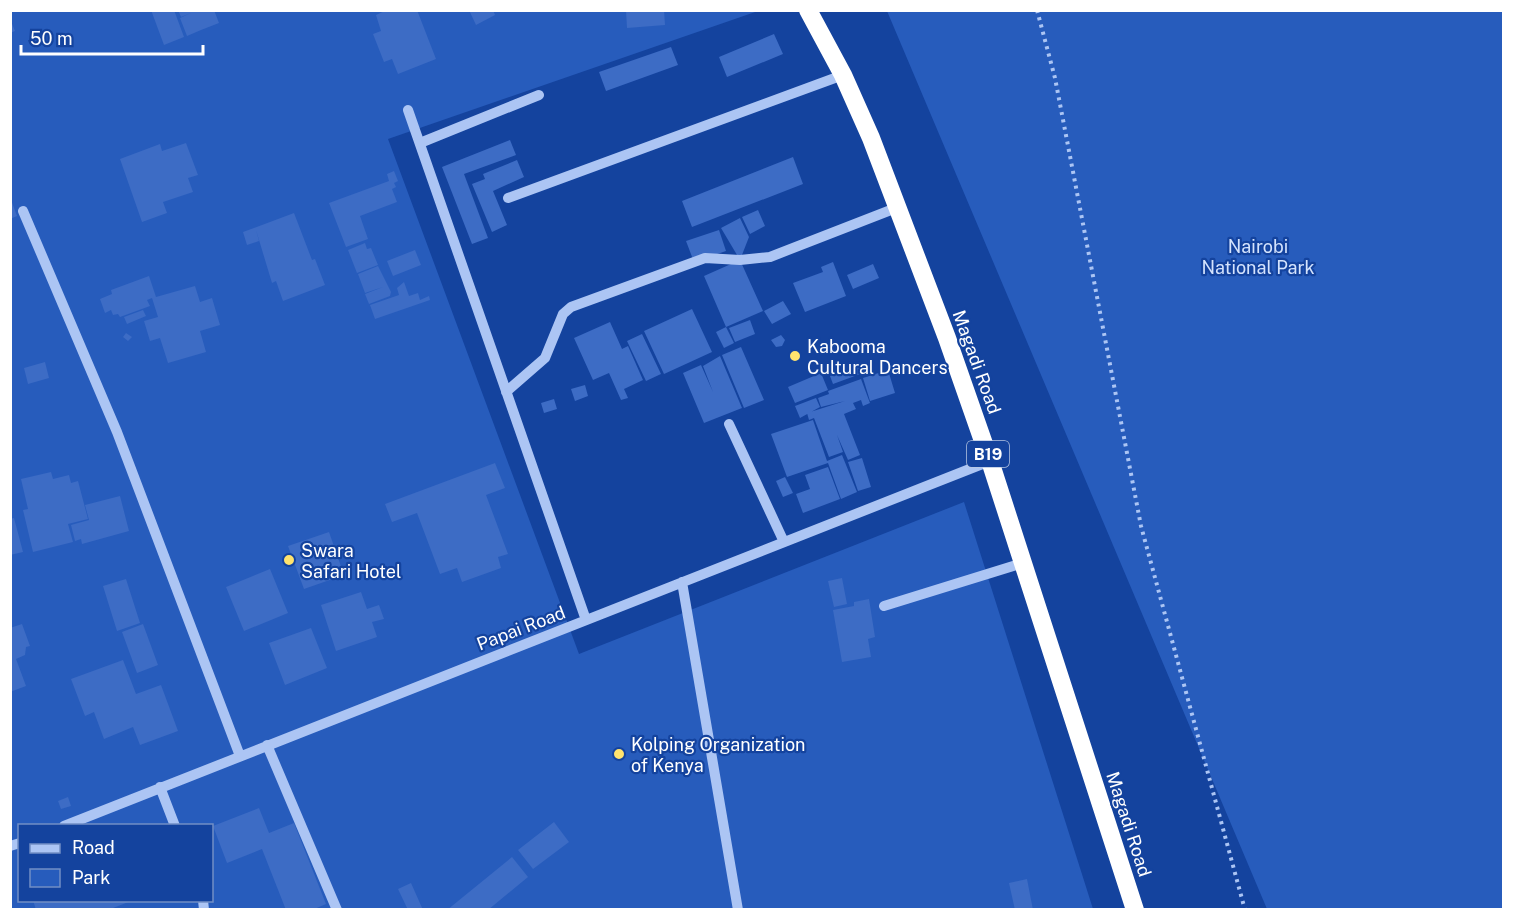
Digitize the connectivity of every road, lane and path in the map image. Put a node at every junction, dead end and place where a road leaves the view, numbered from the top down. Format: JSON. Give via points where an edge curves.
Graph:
{"nodes":[{"id":1,"x":808,"y":10,"type":"edge"},
{"id":2,"x":1037,"y":10,"type":"edge"},
{"id":3,"x":843,"y":75,"type":"junction"},
{"id":4,"x":539,"y":95,"type":"dead end"},
{"id":5,"x":408,"y":110,"type":"dead end"},
{"id":6,"x":420,"y":143,"type":"junction"},
{"id":7,"x":508,"y":198,"type":"dead end"},
{"id":8,"x":896,"y":208,"type":"junction"},
{"id":9,"x":23,"y":210,"type":"dead end"},
{"id":10,"x":506,"y":392,"type":"junction"},
{"id":11,"x":729,"y":424,"type":"dead end"},
{"id":12,"x":990,"y":461,"type":"junction"},
{"id":13,"x":784,"y":542,"type":"junction"},
{"id":14,"x":1023,"y":563,"type":"junction"},
{"id":15,"x":682,"y":582,"type":"junction"},
{"id":16,"x":884,"y":606,"type":"dead end"},
{"id":17,"x":586,"y":620,"type":"junction"},
{"id":18,"x":267,"y":746,"type":"junction"},
{"id":19,"x":240,"y":756,"type":"junction"},
{"id":20,"x":160,"y":787,"type":"junction"},
{"id":21,"x":66,"y":824,"type":"edge"},
{"id":22,"x":176,"y":824,"type":"edge"},
{"id":23,"x":337,"y":909,"type":"edge"},
{"id":24,"x":738,"y":909,"type":"edge"},
{"id":25,"x":1135,"y":909,"type":"edge"},
{"id":26,"x":1245,"y":909,"type":"edge"}],
"edges":[{"from":1,"to":3,"type":"highway","name":"Magadi Road","number":"B19"},
{"from":2,"to":26,"type":"path","via":[[1055,78],[1141,526]]},
{"from":3,"to":7,"type":"street"},
{"from":3,"to":8,"type":"highway","name":"Magadi Road","number":"B19"},
{"from":4,"to":6,"type":"street"},
{"from":5,"to":6,"type":"street"},
{"from":6,"to":10,"type":"street"},
{"from":8,"to":10,"type":"street","via":[[770,257],[705,258],[571,307],[563,314],[545,358]]},
{"from":8,"to":12,"type":"highway","name":"Magadi Road","number":"B19"},
{"from":9,"to":19,"type":"street","via":[[117,432]]},
{"from":10,"to":17,"type":"street"},
{"from":11,"to":13,"type":"street"},
{"from":12,"to":13,"type":"street","name":"Papai Road"},
{"from":12,"to":14,"type":"highway","name":"Magadi Road","number":"B19"},
{"from":13,"to":15,"type":"street","name":"Papai Road"},
{"from":14,"to":16,"type":"street"},
{"from":14,"to":25,"type":"highway","name":"Magadi Road","number":"B19"},
{"from":15,"to":17,"type":"street","name":"Papai Road"},
{"from":15,"to":24,"type":"street"},
{"from":17,"to":18,"type":"street","name":"Papai Road"},
{"from":18,"to":19,"type":"street","name":"Papai Road"},
{"from":18,"to":23,"type":"street"},
{"from":19,"to":20,"type":"street","name":"Papai Road"},
{"from":20,"to":21,"type":"street","name":"Papai Road"},
{"from":20,"to":22,"type":"street"}]}
